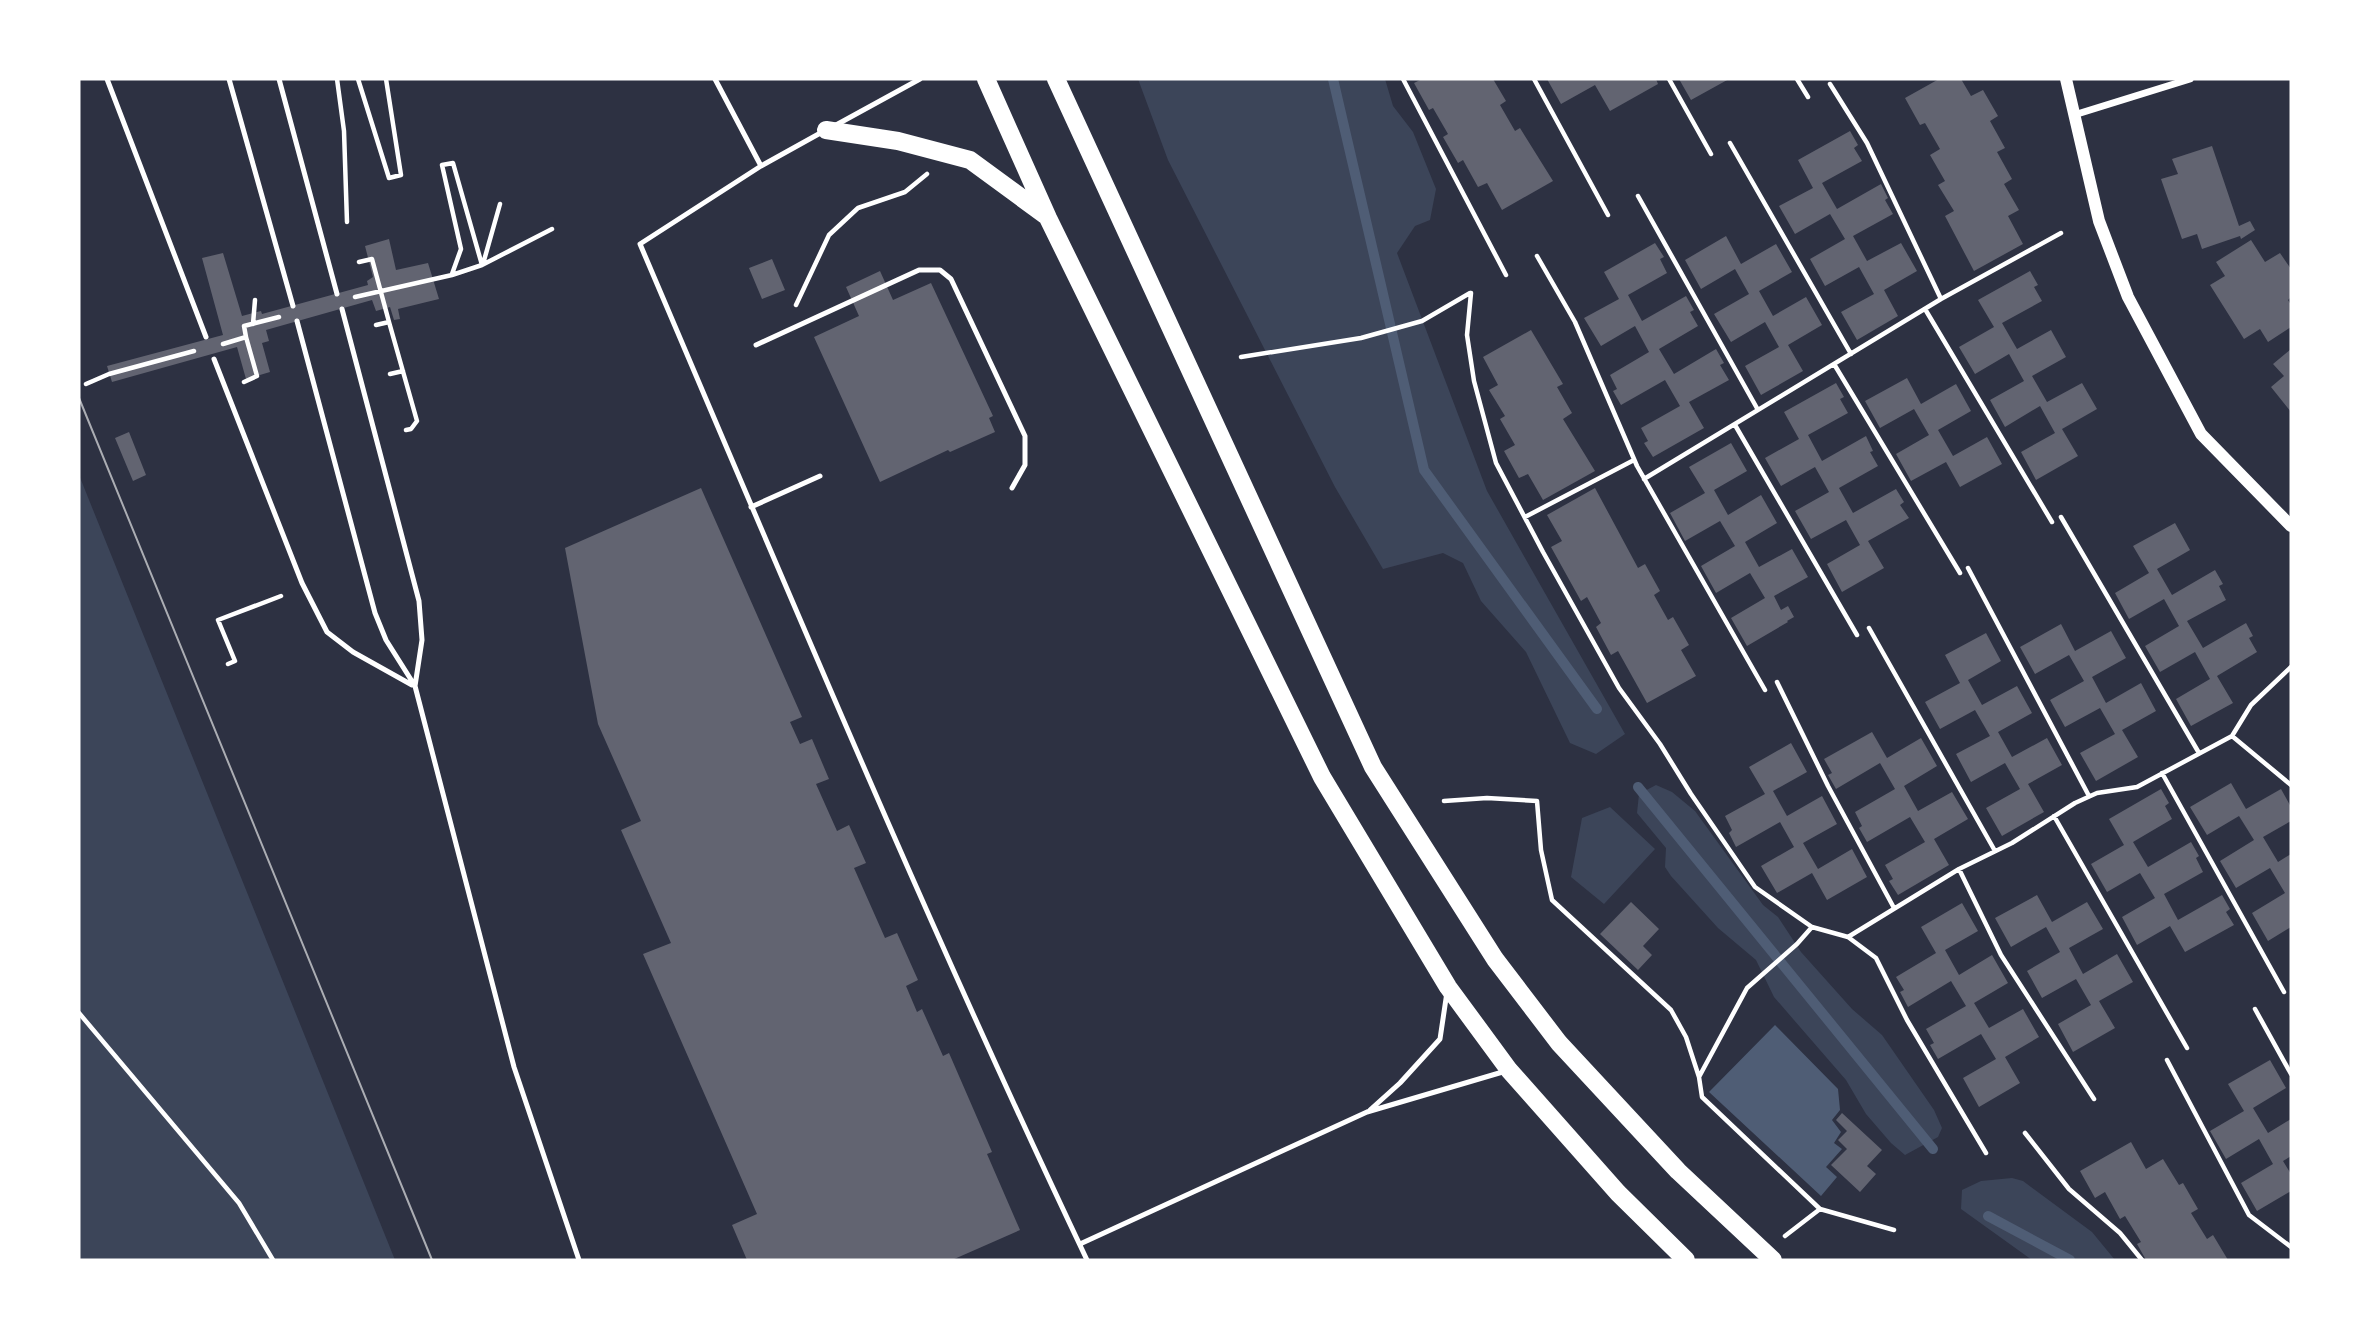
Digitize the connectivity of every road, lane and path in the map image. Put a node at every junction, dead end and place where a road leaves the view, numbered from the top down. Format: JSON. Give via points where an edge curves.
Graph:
{"nodes":[{"id":1,"x":107,"y":79,"type":"edge"},
{"id":2,"x":229,"y":79,"type":"edge"},
{"id":3,"x":279,"y":79,"type":"edge"},
{"id":4,"x":337,"y":79,"type":"edge"},
{"id":5,"x":358,"y":79,"type":"edge"},
{"id":6,"x":386,"y":79,"type":"edge"},
{"id":7,"x":715,"y":79,"type":"edge"},
{"id":8,"x":920,"y":79,"type":"edge"},
{"id":9,"x":986,"y":79,"type":"edge"},
{"id":10,"x":1056,"y":79,"type":"edge"},
{"id":11,"x":1402,"y":79,"type":"edge"},
{"id":12,"x":1534,"y":79,"type":"edge"},
{"id":13,"x":1669,"y":79,"type":"edge"},
{"id":14,"x":1797,"y":79,"type":"edge"},
{"id":15,"x":2066,"y":79,"type":"edge"},
{"id":16,"x":2190,"y":79,"type":"edge"},
{"id":17,"x":1830,"y":84,"type":"dead end"},
{"id":18,"x":1808,"y":97,"type":"dead end"},
{"id":19,"x":2073,"y":115,"type":"junction"},
{"id":20,"x":826,"y":130,"type":"junction"},
{"id":21,"x":1730,"y":143,"type":"dead end"},
{"id":22,"x":1711,"y":154,"type":"dead end"},
{"id":23,"x":761,"y":166,"type":"junction"},
{"id":24,"x":934,"y":168,"type":"dead end"},
{"id":25,"x":1639,"y":196,"type":"dead end"},
{"id":26,"x":500,"y":204,"type":"dead end"},
{"id":27,"x":1608,"y":215,"type":"dead end"},
{"id":28,"x":1048,"y":218,"type":"junction"},
{"id":29,"x":347,"y":222,"type":"dead end"},
{"id":30,"x":552,"y":229,"type":"dead end"},
{"id":31,"x":2061,"y":233,"type":"dead end"},
{"id":32,"x":1537,"y":256,"type":"dead end"},
{"id":33,"x":359,"y":262,"type":"dead end"},
{"id":34,"x":482,"y":265,"type":"junction"},
{"id":35,"x":452,"y":275,"type":"junction"},
{"id":36,"x":1506,"y":275,"type":"dead end"},
{"id":37,"x":380,"y":291,"type":"junction"},
{"id":38,"x":337,"y":294,"type":"dead end"},
{"id":39,"x":1941,"y":299,"type":"junction"},
{"id":40,"x":255,"y":300,"type":"dead end"},
{"id":41,"x":344,"y":300,"type":"dead end"},
{"id":42,"x":293,"y":306,"type":"dead end"},
{"id":43,"x":342,"y":309,"type":"dead end"},
{"id":44,"x":1925,"y":309,"type":"junction"},
{"id":45,"x":794,"y":310,"type":"dead end"},
{"id":46,"x":289,"y":314,"type":"dead end"},
{"id":47,"x":297,"y":321,"type":"dead end"},
{"id":48,"x":388,"y":322,"type":"junction"},
{"id":49,"x":253,"y":324,"type":"junction"},
{"id":50,"x":376,"y":325,"type":"dead end"},
{"id":51,"x":206,"y":337,"type":"dead end"},
{"id":52,"x":246,"y":337,"type":"junction"},
{"id":53,"x":757,"y":345,"type":"dead end"},
{"id":54,"x":212,"y":346,"type":"dead end"},
{"id":55,"x":200,"y":350,"type":"dead end"},
{"id":56,"x":1851,"y":354,"type":"junction"},
{"id":57,"x":1241,"y":358,"type":"dead end"},
{"id":58,"x":214,"y":359,"type":"dead end"},
{"id":59,"x":1834,"y":364,"type":"junction"},
{"id":60,"x":403,"y":371,"type":"junction"},
{"id":61,"x":390,"y":374,"type":"dead end"},
{"id":62,"x":243,"y":382,"type":"dead end"},
{"id":63,"x":86,"y":384,"type":"dead end"},
{"id":64,"x":1758,"y":410,"type":"junction"},
{"id":65,"x":1735,"y":425,"type":"junction"},
{"id":66,"x":406,"y":430,"type":"dead end"},
{"id":67,"x":1634,"y":460,"type":"junction"},
{"id":68,"x":820,"y":476,"type":"dead end"},
{"id":69,"x":1644,"y":479,"type":"junction"},
{"id":70,"x":1012,"y":488,"type":"dead end"},
{"id":71,"x":751,"y":507,"type":"junction"},
{"id":72,"x":1525,"y":517,"type":"junction"},
{"id":73,"x":2061,"y":517,"type":"dead end"},
{"id":74,"x":2052,"y":522,"type":"dead end"},
{"id":75,"x":2291,"y":526,"type":"edge"},
{"id":76,"x":1969,"y":568,"type":"dead end"},
{"id":77,"x":1960,"y":573,"type":"dead end"},
{"id":78,"x":281,"y":596,"type":"dead end"},
{"id":79,"x":1869,"y":628,"type":"dead end"},
{"id":80,"x":1857,"y":635,"type":"dead end"},
{"id":81,"x":228,"y":664,"type":"dead end"},
{"id":82,"x":2291,"y":667,"type":"edge"},
{"id":83,"x":1777,"y":682,"type":"dead end"},
{"id":84,"x":415,"y":686,"type":"junction"},
{"id":85,"x":1765,"y":690,"type":"dead end"},
{"id":86,"x":2232,"y":736,"type":"junction"},
{"id":87,"x":2199,"y":753,"type":"junction"},
{"id":88,"x":2162,"y":773,"type":"junction"},
{"id":89,"x":2291,"y":786,"type":"edge"},
{"id":90,"x":2089,"y":797,"type":"junction"},
{"id":91,"x":1444,"y":801,"type":"dead end"},
{"id":92,"x":2054,"y":816,"type":"junction"},
{"id":93,"x":1995,"y":851,"type":"junction"},
{"id":94,"x":1959,"y":869,"type":"junction"},
{"id":95,"x":1895,"y":908,"type":"junction"},
{"id":96,"x":1812,"y":927,"type":"junction"},
{"id":97,"x":1847,"y":937,"type":"junction"},
{"id":98,"x":1448,"y":987,"type":"junction"},
{"id":99,"x":2284,"y":992,"type":"dead end"},
{"id":100,"x":2255,"y":1009,"type":"dead end"},
{"id":101,"x":79,"y":1013,"type":"edge"},
{"id":102,"x":2187,"y":1048,"type":"dead end"},
{"id":103,"x":2167,"y":1060,"type":"dead end"},
{"id":104,"x":1509,"y":1070,"type":"junction"},
{"id":105,"x":2291,"y":1073,"type":"edge"},
{"id":106,"x":1699,"y":1077,"type":"junction"},
{"id":107,"x":2094,"y":1099,"type":"dead end"},
{"id":108,"x":1367,"y":1112,"type":"junction"},
{"id":109,"x":2025,"y":1133,"type":"dead end"},
{"id":110,"x":1986,"y":1153,"type":"dead end"},
{"id":111,"x":1820,"y":1209,"type":"junction"},
{"id":112,"x":1894,"y":1230,"type":"dead end"},
{"id":113,"x":1080,"y":1244,"type":"junction"},
{"id":114,"x":2291,"y":1247,"type":"edge"},
{"id":115,"x":1769,"y":1257,"type":"edge"},
{"id":116,"x":273,"y":1260,"type":"edge"},
{"id":117,"x":579,"y":1260,"type":"edge"},
{"id":118,"x":1087,"y":1260,"type":"edge"},
{"id":119,"x":1686,"y":1260,"type":"edge"},
{"id":120,"x":2142,"y":1260,"type":"edge"}],
"edges":[{"from":1,"to":51,"type":"lane"},
{"from":2,"to":42,"type":"lane"},
{"from":3,"to":38,"type":"lane"},
{"from":4,"to":29,"type":"path"},
{"from":5,"to":6,"type":"path","via":[[389,178],[401,175]]},
{"from":7,"to":23,"type":"lane"},
{"from":8,"to":20,"type":"lane"},
{"from":9,"to":28,"type":"main road"},
{"from":10,"to":115,"type":"main road","via":[[1373,767],[1495,959],[1559,1043],[1678,1171]]},
{"from":11,"to":36,"type":"path"},
{"from":12,"to":27,"type":"path"},
{"from":13,"to":22,"type":"path"},
{"from":14,"to":18,"type":"path"},
{"from":15,"to":19,"type":"street"},
{"from":16,"to":19,"type":"street"},
{"from":17,"to":39,"type":"path","via":[[1867,143]]},
{"from":19,"to":75,"type":"street","via":[[2099,221],[2128,298],[2191,417]]},
{"from":20,"to":23,"type":"lane"},
{"from":20,"to":28,"type":"main road","via":[[898,141],[970,160]]},
{"from":21,"to":56,"type":"path"},
{"from":23,"to":71,"type":"lane","via":[[640,244]]},
{"from":24,"to":45,"type":"path","via":[[905,192],[858,208],[828,235]]},
{"from":25,"to":64,"type":"path"},
{"from":26,"to":34,"type":"path"},
{"from":28,"to":98,"type":"main road","via":[[1322,777]]},
{"from":30,"to":34,"type":"path"},
{"from":31,"to":39,"type":"path"},
{"from":32,"to":67,"type":"path","via":[[1575,322]]},
{"from":33,"to":37,"type":"path","via":[[372,259]]},
{"from":34,"to":35,"type":"path"},
{"from":34,"to":35,"type":"path","via":[[453,163],[442,165],[461,249]]},
{"from":35,"to":37,"type":"path"},
{"from":37,"to":41,"type":"path"},
{"from":37,"to":48,"type":"path"},
{"from":39,"to":44,"type":"path"},
{"from":40,"to":49,"type":"path"},
{"from":43,"to":84,"type":"lane","via":[[419,601],[422,640]]},
{"from":44,"to":56,"type":"path"},
{"from":44,"to":74,"type":"path"},
{"from":46,"to":49,"type":"path"},
{"from":47,"to":84,"type":"lane","via":[[375,613]]},
{"from":48,"to":50,"type":"path"},
{"from":48,"to":60,"type":"path"},
{"from":49,"to":52,"type":"path","via":[[244,326]]},
{"from":52,"to":54,"type":"path"},
{"from":52,"to":62,"type":"path","via":[[257,376]]},
{"from":53,"to":70,"type":"lane","via":[[919,270],[940,270],[951,279],[1025,436],[1026,465]]},
{"from":55,"to":63,"type":"path"},
{"from":56,"to":59,"type":"path"},
{"from":57,"to":72,"type":"path","via":[[1361,338],[1422,321],[1471,293],[1467,335],[1474,381],[1496,463]]},
{"from":58,"to":84,"type":"lane","via":[[302,583],[327,632]]},
{"from":59,"to":64,"type":"path"},
{"from":59,"to":77,"type":"path"},
{"from":60,"to":61,"type":"path"},
{"from":60,"to":66,"type":"path","via":[[417,421]]},
{"from":64,"to":65,"type":"path"},
{"from":65,"to":69,"type":"path"},
{"from":65,"to":80,"type":"path"},
{"from":67,"to":69,"type":"path"},
{"from":67,"to":72,"type":"path"},
{"from":68,"to":71,"type":"lane"},
{"from":69,"to":85,"type":"path"},
{"from":71,"to":113,"type":"lane"},
{"from":72,"to":96,"type":"path","via":[[1619,688],[1755,887]]},
{"from":73,"to":87,"type":"path"},
{"from":76,"to":90,"type":"path"},
{"from":78,"to":81,"type":"path","via":[[218,620],[235,661]]},
{"from":79,"to":93,"type":"path"},
{"from":82,"to":86,"type":"path","via":[[2251,705]]},
{"from":83,"to":95,"type":"path"},
{"from":84,"to":117,"type":"lane","via":[[514,1067]]},
{"from":86,"to":87,"type":"path"},
{"from":86,"to":89,"type":"path"},
{"from":87,"to":88,"type":"path"},
{"from":88,"to":90,"type":"path","via":[[2137,787]]},
{"from":88,"to":99,"type":"path"},
{"from":90,"to":92,"type":"path"},
{"from":91,"to":106,"type":"path","via":[[1537,801],[1552,900],[1671,1010]]},
{"from":92,"to":93,"type":"path"},
{"from":92,"to":102,"type":"path"},
{"from":93,"to":94,"type":"path"},
{"from":94,"to":95,"type":"path"},
{"from":94,"to":107,"type":"path","via":[[2001,956]]},
{"from":95,"to":97,"type":"path"},
{"from":96,"to":97,"type":"path"},
{"from":96,"to":106,"type":"path","via":[[1746,988]]},
{"from":97,"to":110,"type":"path","via":[[1877,958],[1907,1020]]},
{"from":98,"to":104,"type":"main road"},
{"from":98,"to":108,"type":"lane","via":[[1440,1039]]},
{"from":100,"to":105,"type":"path"},
{"from":101,"to":116,"type":"path","via":[[239,1203]]},
{"from":103,"to":114,"type":"path","via":[[2249,1215]]},
{"from":104,"to":108,"type":"lane"},
{"from":104,"to":119,"type":"main road","via":[[1618,1193]]},
{"from":106,"to":111,"type":"path","via":[[1702,1097]]},
{"from":108,"to":113,"type":"lane"},
{"from":109,"to":120,"type":"path","via":[[2070,1189],[2120,1233]]},
{"from":111,"to":112,"type":"path"},
{"from":111,"to":115,"type":"path"},
{"from":113,"to":118,"type":"lane"}]}
